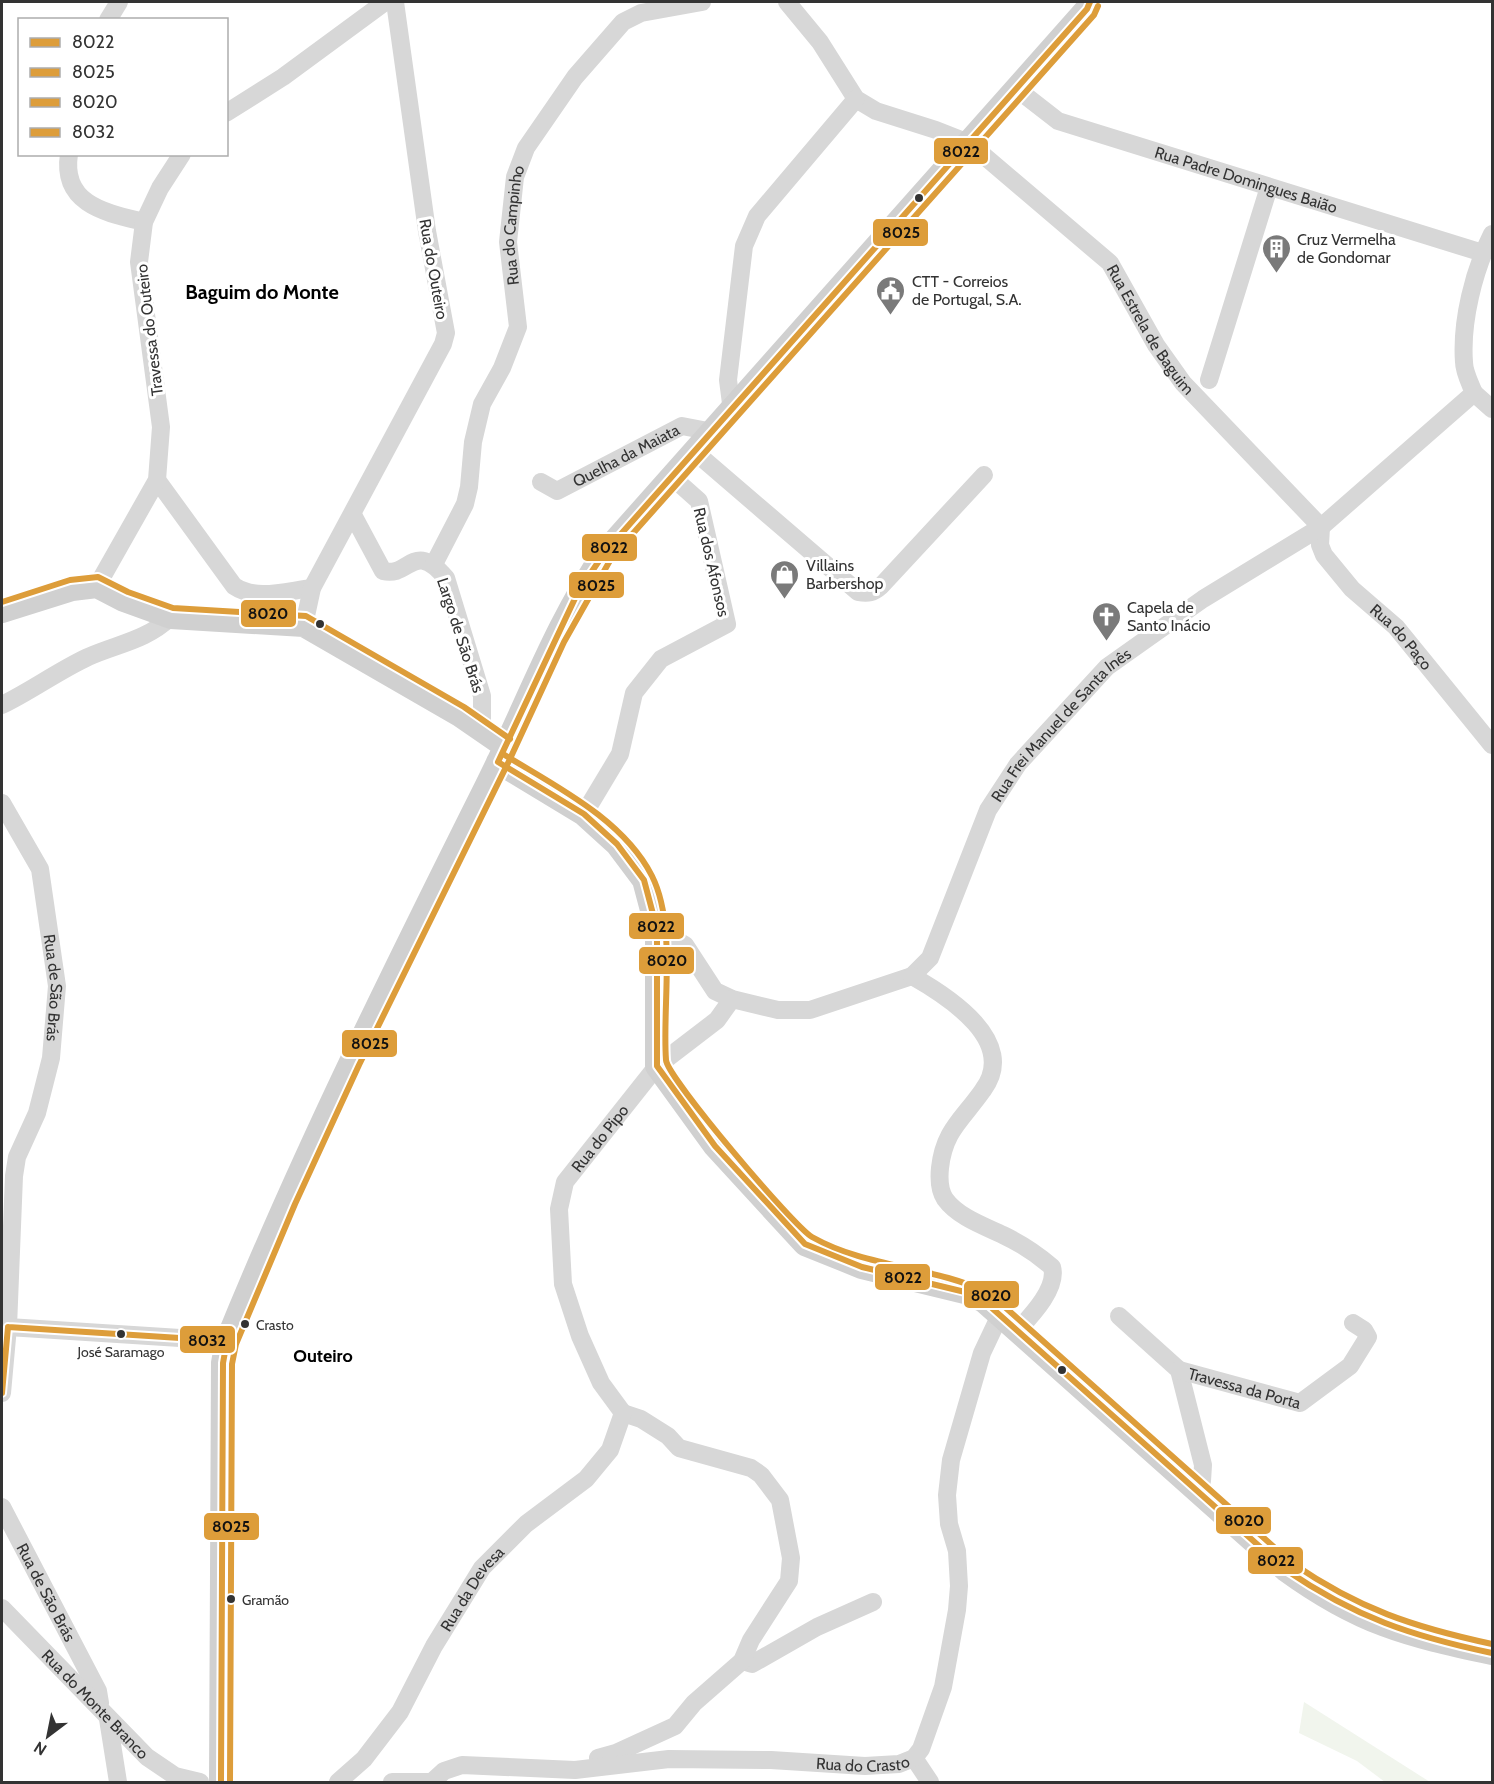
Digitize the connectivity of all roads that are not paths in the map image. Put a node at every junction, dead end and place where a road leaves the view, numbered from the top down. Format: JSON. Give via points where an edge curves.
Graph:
{"nodes":[{"id":1,"x":119,"y":2,"type":"edge"},
{"id":2,"x":385,"y":2,"type":"edge"},
{"id":3,"x":395,"y":2,"type":"edge"},
{"id":4,"x":702,"y":2,"type":"edge"},
{"id":5,"x":787,"y":2,"type":"edge"},
{"id":6,"x":1090,"y":2,"type":"edge"},
{"id":7,"x":109,"y":18,"type":"edge"},
{"id":8,"x":1017,"y":89,"type":"junction"},
{"id":9,"x":856,"y":99,"type":"junction"},
{"id":10,"x":228,"y":112,"type":"edge"},
{"id":11,"x":969,"y":143,"type":"junction"},
{"id":12,"x":69,"y":156,"type":"edge"},
{"id":13,"x":181,"y":156,"type":"edge"},
{"id":14,"x":1269,"y":187,"type":"junction"},
{"id":15,"x":144,"y":222,"type":"junction"},
{"id":16,"x":1492,"y":234,"type":"edge"},
{"id":17,"x":1483,"y":253,"type":"junction"},
{"id":18,"x":1209,"y":380,"type":"dead end"},
{"id":19,"x":1473,"y":393,"type":"junction"},
{"id":20,"x":1492,"y":409,"type":"edge"},
{"id":21,"x":732,"y":411,"type":"junction"},
{"id":22,"x":713,"y":432,"type":"junction"},
{"id":23,"x":695,"y":452,"type":"junction"},
{"id":24,"x":984,"y":476,"type":"dead end"},
{"id":25,"x":672,"y":477,"type":"junction"},
{"id":26,"x":157,"y":480,"type":"junction"},
{"id":27,"x":541,"y":482,"type":"dead end"},
{"id":28,"x":353,"y":515,"type":"junction"},
{"id":29,"x":1322,"y":527,"type":"junction"},
{"id":30,"x":434,"y":564,"type":"junction"},
{"id":31,"x":97,"y":586,"type":"junction"},
{"id":32,"x":312,"y":588,"type":"junction"},
{"id":33,"x":2,"y":611,"type":"edge"},
{"id":34,"x":171,"y":617,"type":"junction"},
{"id":35,"x":304,"y":625,"type":"junction"},
{"id":36,"x":2,"y":705,"type":"edge"},
{"id":37,"x":482,"y":730,"type":"junction"},
{"id":38,"x":1492,"y":745,"type":"edge"},
{"id":39,"x":502,"y":754,"type":"junction"},
{"id":40,"x":2,"y":803,"type":"edge"},
{"id":41,"x":584,"y":814,"type":"junction"},
{"id":42,"x":657,"y":929,"type":"junction"},
{"id":43,"x":912,"y":976,"type":"junction"},
{"id":44,"x":732,"y":999,"type":"junction"},
{"id":45,"x":657,"y":1066,"type":"junction"},
{"id":46,"x":1119,"y":1316,"type":"dead end"},
{"id":47,"x":1009,"y":1323,"type":"junction"},
{"id":48,"x":1353,"y":1323,"type":"dead end"},
{"id":49,"x":8,"y":1327,"type":"junction"},
{"id":50,"x":227,"y":1341,"type":"junction"},
{"id":51,"x":1179,"y":1370,"type":"junction"},
{"id":52,"x":2,"y":1393,"type":"edge"},
{"id":53,"x":623,"y":1413,"type":"junction"},
{"id":54,"x":1197,"y":1489,"type":"junction"},
{"id":55,"x":2,"y":1507,"type":"edge"},
{"id":56,"x":873,"y":1602,"type":"dead end"},
{"id":57,"x":2,"y":1608,"type":"edge"},
{"id":58,"x":1492,"y":1653,"type":"edge"},
{"id":59,"x":742,"y":1661,"type":"junction"},
{"id":60,"x":105,"y":1714,"type":"junction"},
{"id":61,"x":914,"y":1758,"type":"junction"},
{"id":62,"x":576,"y":1770,"type":"junction"},
{"id":63,"x":118,"y":1782,"type":"edge"},
{"id":64,"x":200,"y":1782,"type":"edge"},
{"id":65,"x":220,"y":1782,"type":"edge"},
{"id":66,"x":338,"y":1782,"type":"edge"},
{"id":67,"x":392,"y":1782,"type":"edge"},
{"id":68,"x":432,"y":1782,"type":"edge"},
{"id":69,"x":930,"y":1782,"type":"edge"}],
"edges":[{"from":1,"to":7,"type":"street"},
{"from":2,"to":10,"type":"street","via":[[283,77]]},
{"from":3,"to":28,"type":"street","name":"Rua do Outeiro","via":[[427,231],[446,333]]},
{"from":4,"to":30,"type":"street","name":"Rua do Campinho","via":[[641,13],[623,22],[575,77],[526,148],[514,177],[508,242],[518,327],[482,404],[465,504]]},
{"from":5,"to":9,"type":"street","via":[[820,42]]},
{"from":6,"to":8,"type":"main road"},
{"from":8,"to":11,"type":"main road"},
{"from":8,"to":14,"type":"street","name":"Rua Padre Domingues Baião","via":[[1058,121]]},
{"from":9,"to":11,"type":"street","via":[[876,111]]},
{"from":9,"to":21,"type":"street","via":[[757,216],[744,246],[728,380]]},
{"from":11,"to":21,"type":"main road"},
{"from":11,"to":29,"type":"street","name":"Rua Estrela de Baguim","via":[[1110,263],[1156,345],[1183,383]]},
{"from":12,"to":15,"type":"street","via":[[73,190],[81,199],[112,214]]},
{"from":13,"to":15,"type":"street","name":"Travessa do Outeiro","via":[[159,188]]},
{"from":14,"to":17,"type":"street","name":"Rua Padre Domingues Baião"},
{"from":14,"to":18,"type":"street"},
{"from":15,"to":26,"type":"street","name":"Travessa do Outeiro","via":[[139,262],[160,427]]},
{"from":16,"to":17,"type":"street"},
{"from":17,"to":19,"type":"street","via":[[1472,296],[1463,363]]},
{"from":19,"to":20,"type":"street"},
{"from":19,"to":29,"type":"street","name":"Rua Frei Manuel de Santa Inês"},
{"from":21,"to":22,"type":"main road"},
{"from":22,"to":23,"type":"main road"},
{"from":22,"to":27,"type":"street","name":"Quelha da Maiata","via":[[682,426],[557,491]]},
{"from":23,"to":24,"type":"street","via":[[858,592],[867,593],[881,586]]},
{"from":23,"to":25,"type":"main road"},
{"from":25,"to":39,"type":"main road","via":[[605,552],[578,592]]},
{"from":25,"to":41,"type":"street","name":"Rua dos Afonsos","via":[[699,501],[727,624],[661,659],[634,693],[620,754]]},
{"from":26,"to":31,"type":"street"},
{"from":26,"to":32,"type":"street","via":[[234,586],[244,593]]},
{"from":28,"to":30,"type":"street","name":"Largo de São Brás","via":[[383,570],[389,572],[419,560]]},
{"from":28,"to":32,"type":"street"},
{"from":29,"to":38,"type":"street","name":"Rua do Paço","via":[[1320,545],[1324,555],[1352,589],[1396,627]]},
{"from":29,"to":43,"type":"street","name":"Rua Frei Manuel de Santa Inês","via":[[1203,599],[1107,667],[1059,716],[1018,764],[987,810],[930,958]]},
{"from":30,"to":37,"type":"street","name":"Largo de São Brás","via":[[446,578],[482,696]]},
{"from":31,"to":33,"type":"main road","via":[[72,589]]},
{"from":31,"to":34,"type":"main road","name":"Largo de São Brás"},
{"from":32,"to":35,"type":"street"},
{"from":34,"to":35,"type":"main road","name":"Largo de São Brás"},
{"from":34,"to":36,"type":"street","via":[[147,637],[120,643],[86,658]]},
{"from":35,"to":37,"type":"main road","name":"Largo de São Brás"},
{"from":37,"to":39,"type":"main road","name":"Largo de São Brás"},
{"from":39,"to":41,"type":"main road","name":"Largo de São Brás"},
{"from":39,"to":50,"type":"main road","via":[[322,1126]]},
{"from":40,"to":49,"type":"street","name":"Rua de São Brás","via":[[40,869],[57,986],[51,1058],[37,1113],[17,1156],[14,1176]]},
{"from":41,"to":42,"type":"main road","name":"Largo de São Brás","via":[[617,844],[644,880]]},
{"from":42,"to":44,"type":"street","via":[[685,945],[715,992]]},
{"from":42,"to":45,"type":"main road","name":"Largo de São Brás"},
{"from":43,"to":44,"type":"street","via":[[810,1010],[778,1010]]},
{"from":43,"to":47,"type":"street","name":"Rua do Crasto","via":[[948,997],[993,1049],[995,1066],[985,1089],[954,1124],[942,1152],[939,1181],[945,1199],[978,1225],[1004,1235],[1052,1267],[1054,1275],[1045,1295]]},
{"from":44,"to":45,"type":"street","name":"Rua do Pipo","via":[[717,1020]]},
{"from":45,"to":47,"type":"main road","via":[[715,1146],[805,1244],[862,1267],[965,1292],[984,1301]]},
{"from":45,"to":53,"type":"street","name":"Rua do Pipo","via":[[565,1182],[559,1209],[563,1284],[601,1383]]},
{"from":46,"to":51,"type":"street"},
{"from":47,"to":54,"type":"main road"},
{"from":47,"to":61,"type":"street","name":"Rua do Crasto","via":[[982,1353],[951,1460],[947,1495],[949,1524],[957,1551],[957,1610],[943,1687],[921,1749]]},
{"from":48,"to":51,"type":"street","name":"Travessa da Porta","via":[[1368,1337],[1350,1366],[1299,1403]]},
{"from":49,"to":50,"type":"street"},
{"from":49,"to":52,"type":"street","name":"Rua de São Brás"},
{"from":50,"to":65,"type":"main road","via":[[222,1363]]},
{"from":51,"to":54,"type":"street","via":[[1203,1465]]},
{"from":53,"to":59,"type":"street","via":[[668,1436],[679,1448],[751,1468],[780,1500],[791,1558],[789,1581]]},
{"from":53,"to":66,"type":"street","name":"Rua da Devesa","via":[[609,1450],[586,1479],[526,1524],[482,1568],[434,1646],[400,1712],[364,1759]]},
{"from":54,"to":58,"type":"main road","via":[[1286,1570],[1351,1612],[1414,1636]]},
{"from":55,"to":60,"type":"street","name":"Rua de São Brás","via":[[98,1691]]},
{"from":56,"to":59,"type":"street","via":[[752,1664]]},
{"from":57,"to":60,"type":"street","name":"Rua do Monte Branco"},
{"from":59,"to":62,"type":"street","via":[[694,1702],[675,1726],[616,1753],[585,1762]]},
{"from":60,"to":63,"type":"street","name":"Rua de São Brás"},
{"from":60,"to":64,"type":"street","name":"Rua do Monte Branco","via":[[122,1735],[159,1766],[175,1776]]},
{"from":61,"to":62,"type":"street","name":"Rua do Crasto","via":[[899,1764],[865,1766],[669,1759]]},
{"from":61,"to":69,"type":"street"},
{"from":62,"to":68,"type":"street","name":"Rua do Crasto","via":[[462,1764],[444,1771]]},
{"from":67,"to":68,"type":"street","name":"Rua do Crasto"}]}
